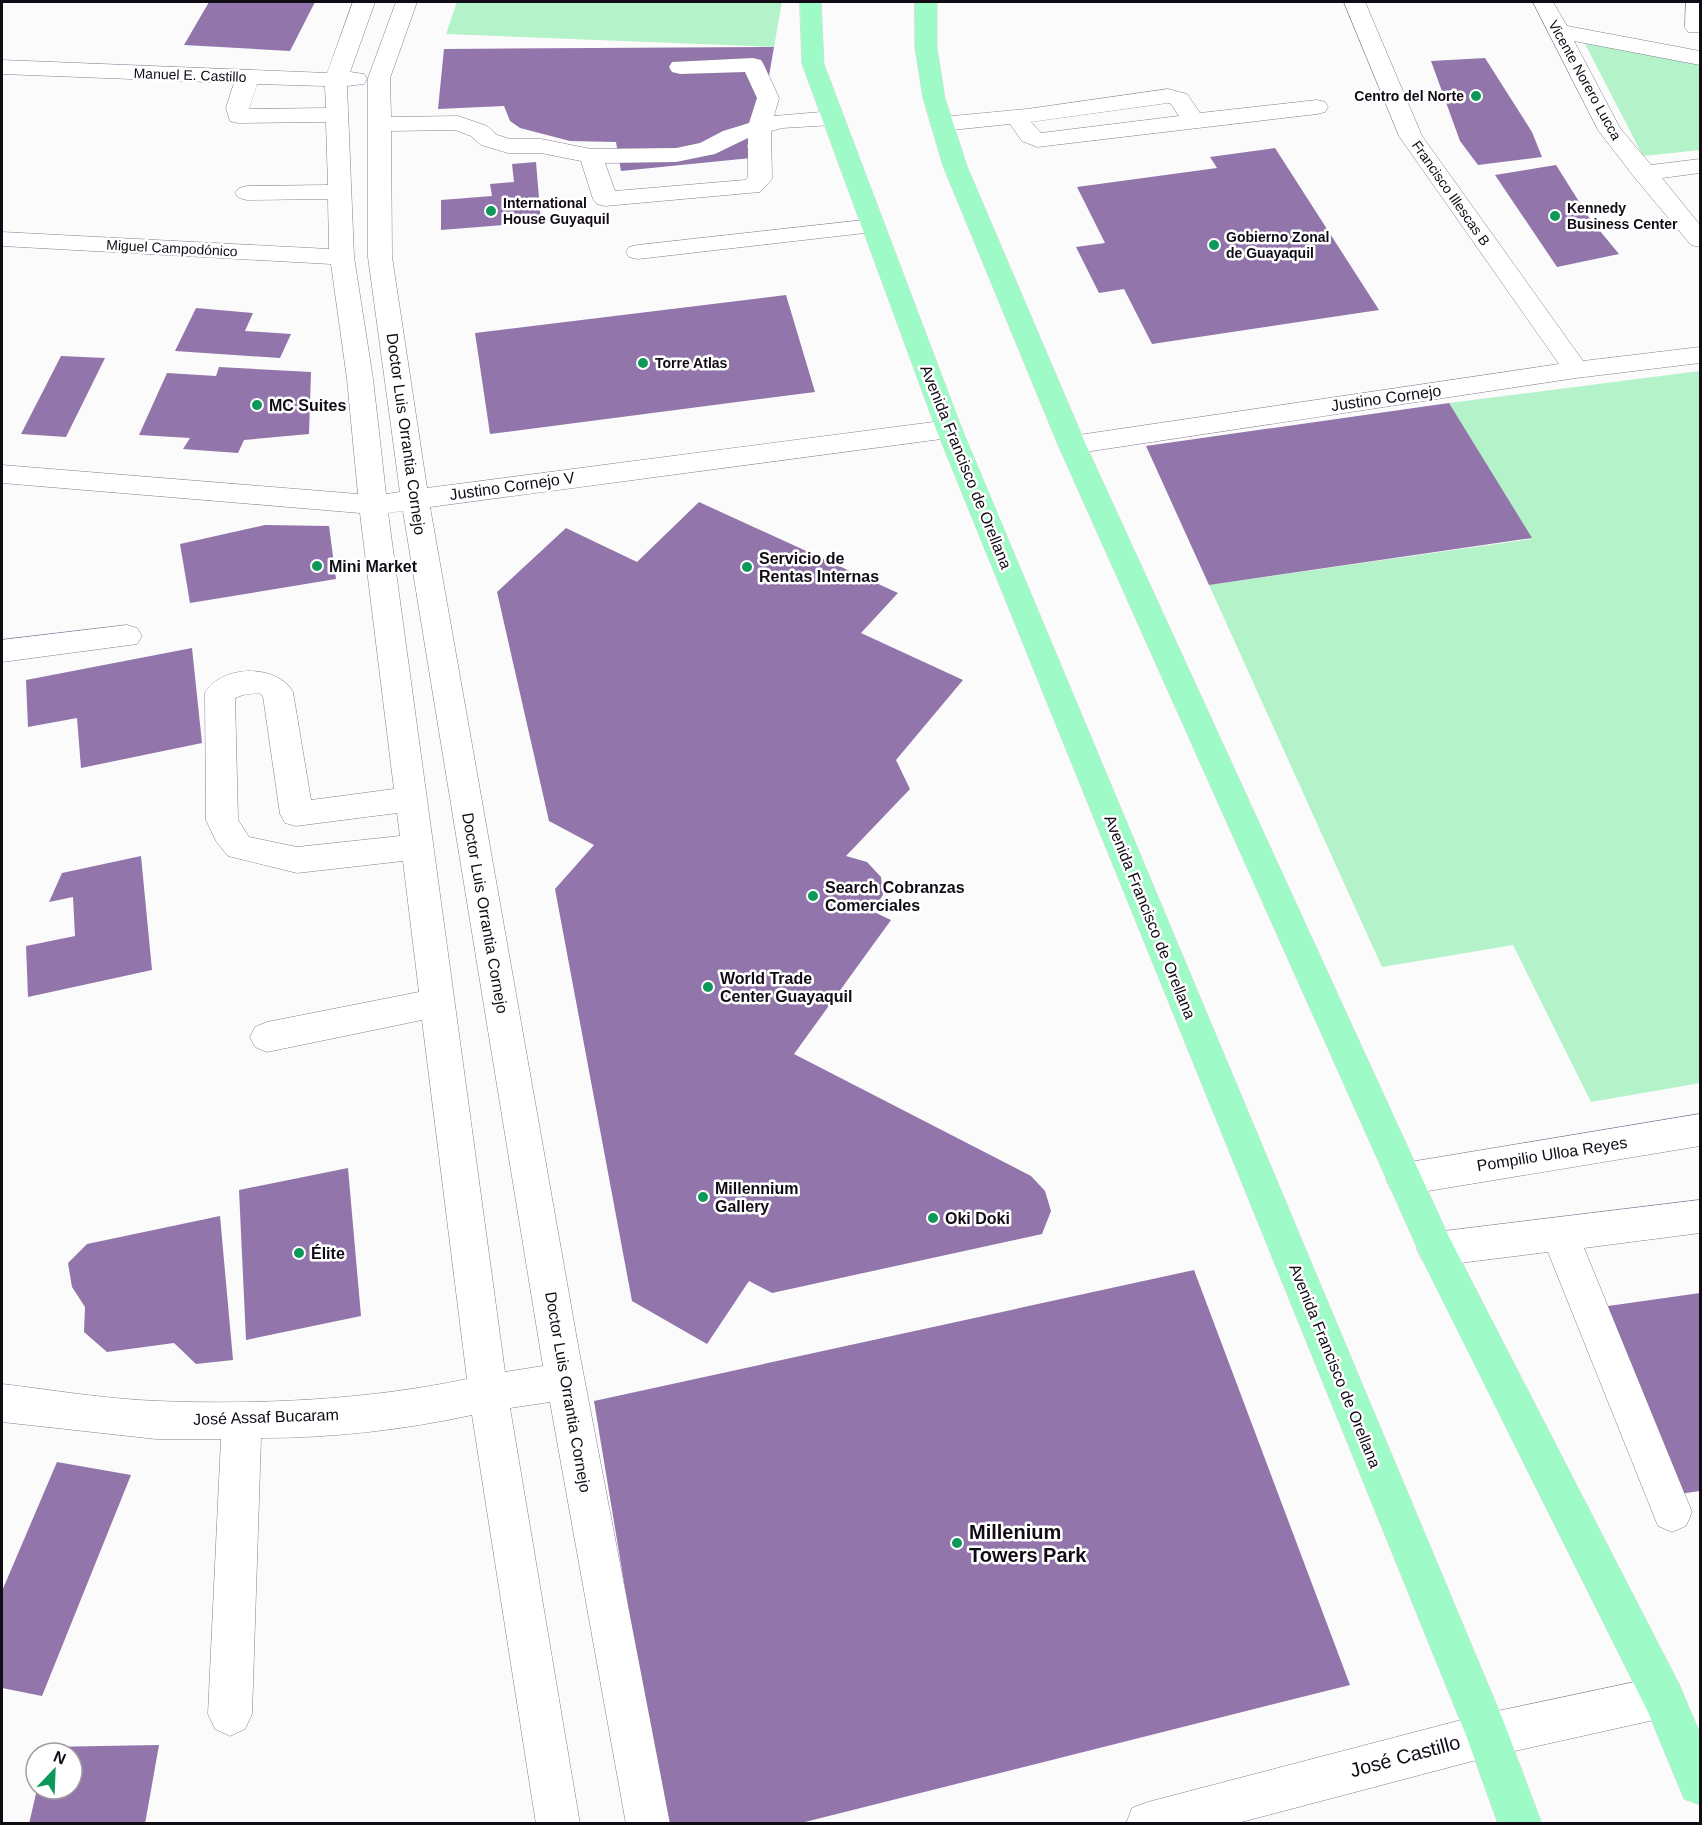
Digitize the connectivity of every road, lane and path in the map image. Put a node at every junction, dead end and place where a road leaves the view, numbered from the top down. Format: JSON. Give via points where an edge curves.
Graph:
{"nodes":[{"id":1,"x":363,"y":2,"type":"edge"},
{"id":2,"x":406,"y":2,"type":"edge"},
{"id":3,"x":810,"y":2,"type":"edge"},
{"id":4,"x":926,"y":2,"type":"edge"},
{"id":5,"x":1354,"y":2,"type":"edge"},
{"id":6,"x":1543,"y":2,"type":"edge"},
{"id":7,"x":1696,"y":2,"type":"edge"},
{"id":8,"x":1696,"y":27,"type":"dead end"},
{"id":9,"x":1557,"y":31,"type":"junction"},
{"id":10,"x":1701,"y":58,"type":"edge"},
{"id":11,"x":2,"y":67,"type":"edge"},
{"id":12,"x":680,"y":67,"type":"dead end"},
{"id":13,"x":248,"y":77,"type":"junction"},
{"id":14,"x":379,"y":78,"type":"junction"},
{"id":15,"x":336,"y":80,"type":"junction"},
{"id":16,"x":1317,"y":107,"type":"dead end"},
{"id":17,"x":337,"y":115,"type":"junction"},
{"id":18,"x":833,"y":118,"type":"junction"},
{"id":19,"x":380,"y":124,"type":"junction"},
{"id":20,"x":942,"y":124,"type":"junction"},
{"id":21,"x":759,"y":129,"type":"junction"},
{"id":22,"x":591,"y":156,"type":"junction"},
{"id":23,"x":1701,"y":165,"type":"edge"},
{"id":24,"x":1642,"y":173,"type":"junction"},
{"id":25,"x":339,"y":191,"type":"junction"},
{"id":26,"x":247,"y":193,"type":"dead end"},
{"id":27,"x":873,"y":226,"type":"junction"},
{"id":28,"x":2,"y":239,"type":"edge"},
{"id":29,"x":1701,"y":240,"type":"edge"},
{"id":30,"x":638,"y":252,"type":"dead end"},
{"id":31,"x":342,"y":257,"type":"junction"},
{"id":32,"x":1701,"y":355,"type":"edge"},
{"id":33,"x":1576,"y":370,"type":"junction"},
{"id":34,"x":949,"y":429,"type":"junction"},
{"id":35,"x":1072,"y":445,"type":"junction"},
{"id":36,"x":2,"y":474,"type":"edge"},
{"id":37,"x":415,"y":499,"type":"junction"},
{"id":38,"x":373,"y":505,"type":"junction"},
{"id":39,"x":127,"y":636,"type":"dead end"},
{"id":40,"x":2,"y":651,"type":"edge"},
{"id":41,"x":411,"y":800,"type":"junction"},
{"id":42,"x":296,"y":814,"type":"junction"},
{"id":43,"x":416,"y":847,"type":"junction"},
{"id":44,"x":297,"y":860,"type":"junction"},
{"id":45,"x":437,"y":1003,"type":"junction"},
{"id":46,"x":267,"y":1037,"type":"dead end"},
{"id":47,"x":1701,"y":1130,"type":"edge"},
{"id":48,"x":1404,"y":1179,"type":"junction"},
{"id":49,"x":1701,"y":1216,"type":"edge"},
{"id":50,"x":1559,"y":1233,"type":"junction"},
{"id":51,"x":1436,"y":1249,"type":"junction"},
{"id":52,"x":565,"y":1382,"type":"junction"},
{"id":53,"x":489,"y":1393,"type":"junction"},
{"id":54,"x":2,"y":1403,"type":"edge"},
{"id":55,"x":242,"y":1419,"type":"junction"},
{"id":56,"x":1671,"y":1512,"type":"dead end"},
{"id":57,"x":1663,"y":1697,"type":"junction"},
{"id":58,"x":230,"y":1714,"type":"dead end"},
{"id":59,"x":1488,"y":1735,"type":"junction"},
{"id":60,"x":1697,"y":1765,"type":"edge"},
{"id":61,"x":558,"y":1824,"type":"edge"},
{"id":62,"x":648,"y":1824,"type":"edge"},
{"id":63,"x":1148,"y":1824,"type":"edge"},
{"id":64,"x":1520,"y":1824,"type":"edge"}],
"edges":[{"from":1,"to":15,"type":"street"},
{"from":2,"to":14,"type":"street","name":"Doctor Luis Orrantia Cornejo"},
{"from":3,"to":18,"type":"main road","name":"Avenida Francisco de Orellana","via":[[813,64]]},
{"from":4,"to":20,"type":"main road","via":[[926,48]]},
{"from":5,"to":33,"type":"street","name":"Francisco Illescas B","via":[[1411,136]]},
{"from":6,"to":9,"type":"street","name":"Vicente Norero Lucca"},
{"from":7,"to":8,"type":"street"},
{"from":9,"to":10,"type":"street"},
{"from":9,"to":24,"type":"street","name":"Vicente Norero Lucca","via":[[1610,130]]},
{"from":11,"to":13,"type":"street","name":"Manuel E. Castillo"},
{"from":12,"to":21,"type":"street","via":[[753,65],[768,98]]},
{"from":13,"to":15,"type":"street","name":"Manuel E. Castillo"},
{"from":13,"to":17,"type":"street","via":[[238,116]]},
{"from":14,"to":15,"type":"street","name":"Manuel E. Castillo"},
{"from":14,"to":19,"type":"street","name":"Doctor Luis Orrantia Cornejo"},
{"from":15,"to":17,"type":"street"},
{"from":16,"to":20,"type":"street","via":[[1194,121],[1179,99],[1168,96]]},
{"from":17,"to":25,"type":"street"},
{"from":18,"to":21,"type":"street","via":[[780,121]]},
{"from":18,"to":27,"type":"main road","name":"Avenida Francisco de Orellana"},
{"from":19,"to":22,"type":"street","via":[[458,123],[508,146],[541,146]]},
{"from":19,"to":37,"type":"street","name":"Doctor Luis Orrantia Cornejo","via":[[380,257]]},
{"from":20,"to":35,"type":"main road","via":[[955,166]]},
{"from":21,"to":22,"type":"street","via":[[731,136],[707,149],[676,155]]},
{"from":21,"to":22,"type":"street","via":[[760,179],[752,186],[605,199]]},
{"from":23,"to":24,"type":"street"},
{"from":24,"to":29,"type":"street","name":"Vicente Norero Lucca"},
{"from":25,"to":26,"type":"street"},
{"from":25,"to":31,"type":"street"},
{"from":27,"to":30,"type":"street"},
{"from":27,"to":34,"type":"main road","name":"Avenida Francisco de Orellana"},
{"from":28,"to":31,"type":"street","name":"Miguel Campodónico"},
{"from":31,"to":38,"type":"street"},
{"from":32,"to":33,"type":"street","name":"Justino Cornejo"},
{"from":33,"to":35,"type":"street","name":"Justino Cornejo"},
{"from":34,"to":37,"type":"street","name":"Justino Cornejo V"},
{"from":34,"to":59,"type":"main road","name":"Avenida Francisco de Orellana"},
{"from":35,"to":48,"type":"main road"},
{"from":36,"to":38,"type":"street","name":"Justino Cornejo V"},
{"from":37,"to":38,"type":"street","name":"Justino Cornejo V"},
{"from":37,"to":52,"type":"street","name":"Doctor Luis Orrantia Cornejo"},
{"from":38,"to":41,"type":"street"},
{"from":39,"to":40,"type":"street"},
{"from":41,"to":42,"type":"street"},
{"from":41,"to":43,"type":"street"},
{"from":42,"to":44,"type":"street"},
{"from":42,"to":44,"type":"street","via":[[278,692],[267,683],[228,687],[220,693],[219,713],[222,820],[239,848]]},
{"from":43,"to":44,"type":"street"},
{"from":43,"to":45,"type":"street"},
{"from":45,"to":46,"type":"street"},
{"from":45,"to":53,"type":"street"},
{"from":47,"to":48,"type":"street","name":"Pompilio Ulloa Reyes"},
{"from":48,"to":51,"type":"main road"},
{"from":49,"to":50,"type":"street"},
{"from":50,"to":51,"type":"street"},
{"from":50,"to":56,"type":"street"},
{"from":51,"to":57,"type":"main road"},
{"from":52,"to":53,"type":"street","name":"José Assaf Bucaram"},
{"from":52,"to":62,"type":"street","name":"Doctor Luis Orrantia Cornejo"},
{"from":53,"to":55,"type":"street","name":"José Assaf Bucaram","via":[[432,1405],[311,1419]]},
{"from":53,"to":61,"type":"street"},
{"from":54,"to":55,"type":"street","name":"José Assaf Bucaram","via":[[156,1420]]},
{"from":55,"to":58,"type":"street"},
{"from":57,"to":59,"type":"street","name":"José Castillo"},
{"from":57,"to":60,"type":"main road"},
{"from":59,"to":63,"type":"street","name":"José Castillo"},
{"from":59,"to":64,"type":"main road","name":"Avenida Francisco de Orellana"}]}
